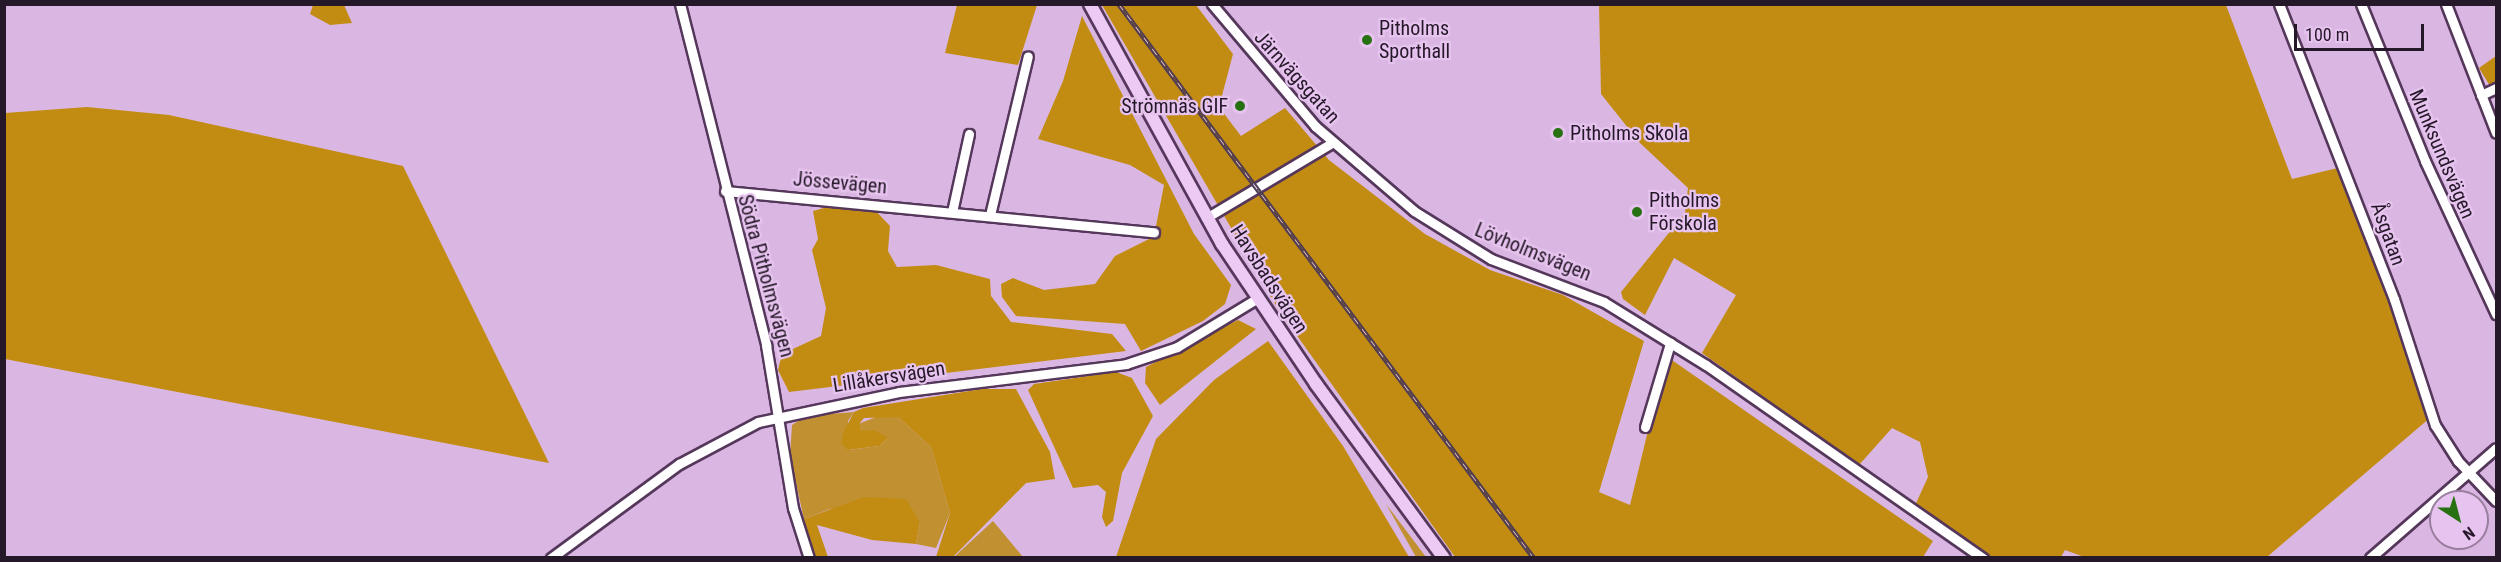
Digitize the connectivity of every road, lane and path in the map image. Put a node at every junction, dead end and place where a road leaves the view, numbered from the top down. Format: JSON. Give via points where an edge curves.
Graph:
{"nodes":[{"id":1,"x":680,"y":4,"type":"edge"},
{"id":2,"x":1090,"y":4,"type":"edge"},
{"id":3,"x":1212,"y":4,"type":"edge"},
{"id":4,"x":2279,"y":4,"type":"edge"},
{"id":5,"x":2361,"y":4,"type":"edge"},
{"id":6,"x":2446,"y":4,"type":"edge"},
{"id":7,"x":1028,"y":56,"type":"dead end"},
{"id":8,"x":2496,"y":88,"type":"edge"},
{"id":9,"x":2481,"y":94,"type":"junction"},
{"id":10,"x":969,"y":134,"type":"dead end"},
{"id":11,"x":2496,"y":134,"type":"edge"},
{"id":12,"x":1332,"y":143,"type":"junction"},
{"id":13,"x":725,"y":191,"type":"junction"},
{"id":14,"x":952,"y":212,"type":"junction"},
{"id":15,"x":990,"y":215,"type":"junction"},
{"id":16,"x":1206,"y":218,"type":"junction"},
{"id":17,"x":1154,"y":232,"type":"dead end"},
{"id":18,"x":1258,"y":298,"type":"junction"},
{"id":19,"x":2496,"y":314,"type":"edge"},
{"id":20,"x":1670,"y":343,"type":"junction"},
{"id":21,"x":781,"y":415,"type":"junction"},
{"id":22,"x":1645,"y":426,"type":"dead end"},
{"id":23,"x":2496,"y":448,"type":"edge"},
{"id":24,"x":2470,"y":470,"type":"junction"},
{"id":25,"x":2496,"y":501,"type":"edge"},
{"id":26,"x":550,"y":558,"type":"edge"},
{"id":27,"x":808,"y":558,"type":"edge"},
{"id":28,"x":1444,"y":558,"type":"edge"},
{"id":29,"x":1983,"y":558,"type":"edge"},
{"id":30,"x":2370,"y":558,"type":"edge"}],
"edges":[{"from":1,"to":13,"type":"street","name":"Södra Pitholmsvägen"},
{"from":2,"to":16,"type":"main road","name":"Havsbadsvägen"},
{"from":3,"to":12,"type":"street","name":"Järnvägsgatan","via":[[1256,62]]},
{"from":4,"to":24,"type":"street","name":"Åsgatan","via":[[2394,299],[2435,425],[2449,450]]},
{"from":5,"to":19,"type":"street","name":"Munksundsvägen","via":[[2429,171]]},
{"from":6,"to":9,"type":"street"},
{"from":7,"to":15,"type":"street"},
{"from":8,"to":9,"type":"street"},
{"from":9,"to":11,"type":"street"},
{"from":10,"to":14,"type":"street"},
{"from":12,"to":16,"type":"street","name":"Järnvägsgatan"},
{"from":12,"to":20,"type":"street","name":"Lövholmsvägen","via":[[1471,249],[1592,295]]},
{"from":13,"to":14,"type":"street","name":"Jössevägen"},
{"from":13,"to":21,"type":"street","name":"Södra Pitholmsvägen"},
{"from":14,"to":15,"type":"street","name":"Jössevägen"},
{"from":15,"to":17,"type":"street","name":"Jössevägen"},
{"from":16,"to":18,"type":"main road","name":"Havsbadsvägen"},
{"from":18,"to":21,"type":"street","name":"Lillåkersvägen","via":[[1177,347],[1126,364],[899,392]]},
{"from":18,"to":28,"type":"main road","name":"Havsbadsvägen"},
{"from":20,"to":22,"type":"street"},
{"from":20,"to":29,"type":"street","name":"Lövholmsvägen"},
{"from":21,"to":26,"type":"street","name":"Lillåkersvägen","via":[[679,464]]},
{"from":21,"to":27,"type":"street","name":"Södra Pitholmsvägen","via":[[793,508]]},
{"from":23,"to":24,"type":"street"},
{"from":24,"to":25,"type":"street","name":"Åsgatan"},
{"from":24,"to":30,"type":"street"}]}
